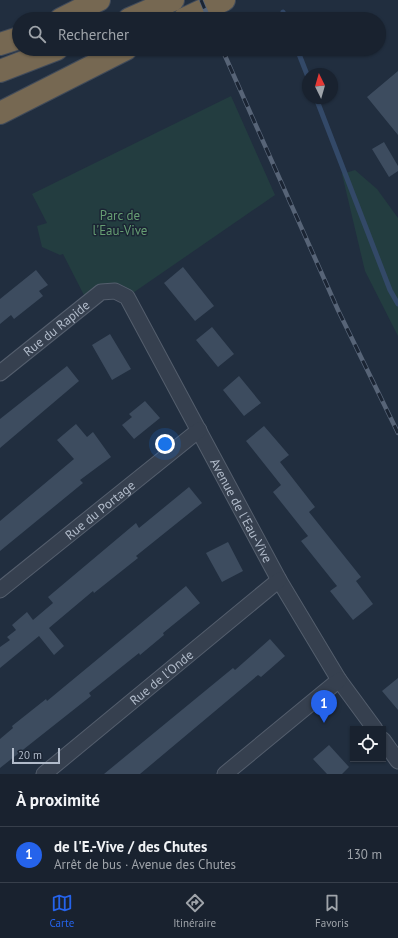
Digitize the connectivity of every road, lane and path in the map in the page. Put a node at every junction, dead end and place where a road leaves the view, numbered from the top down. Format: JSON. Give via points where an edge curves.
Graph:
{"nodes":[{"id":1,"x":99,"y":0,"type":"edge"},
{"id":2,"x":173,"y":0,"type":"edge"},
{"id":3,"x":224,"y":0,"type":"edge"},
{"id":4,"x":74,"y":12,"type":"edge"},
{"id":5,"x":145,"y":12,"type":"edge"},
{"id":6,"x":199,"y":12,"type":"edge"},
{"id":7,"x":12,"y":40,"type":"edge"},
{"id":8,"x":0,"y":44,"type":"edge"},
{"id":9,"x":38,"y":56,"type":"edge"},
{"id":10,"x":112,"y":56,"type":"edge"},
{"id":11,"x":0,"y":71,"type":"edge"},
{"id":12,"x":0,"y":113,"type":"edge"},
{"id":13,"x":115,"y":291,"type":"joint"},
{"id":14,"x":0,"y":373,"type":"edge"},
{"id":15,"x":199,"y":430,"type":"junction"},
{"id":16,"x":279,"y":580,"type":"junction"},
{"id":17,"x":0,"y":590,"type":"edge"},
{"id":18,"x":339,"y":680,"type":"junction"},
{"id":19,"x":373,"y":726,"type":"edge"},
{"id":20,"x":386,"y":744,"type":"edge"},
{"id":21,"x":398,"y":761,"type":"edge"},
{"id":22,"x":44,"y":774,"type":"edge"},
{"id":23,"x":225,"y":774,"type":"edge"}],
"edges":[{"from":1,"to":4,"type":"highway"},
{"from":2,"to":5,"type":"highway"},
{"from":3,"to":6,"type":"highway"},
{"from":7,"to":8,"type":"highway"},
{"from":9,"to":11,"type":"highway"},
{"from":10,"to":12,"type":"highway"},
{"from":13,"to":14,"type":"street","name":"Rue du Rapide","via":[[101,292]]},
{"from":13,"to":15,"type":"street","name":"Avenue de l'Eau-Vive","via":[[127,297]]},
{"from":15,"to":16,"type":"street","name":"Avenue de l'Eau-Vive"},
{"from":15,"to":17,"type":"street","name":"Rue du Portage"},
{"from":16,"to":18,"type":"street","name":"Avenue de l'Eau-Vive"},
{"from":16,"to":22,"type":"street","name":"Rue de l'Onde"},
{"from":18,"to":19,"type":"street","name":"Avenue de l'Eau-Vive"},
{"from":18,"to":23,"type":"street"},
{"from":20,"to":21,"type":"street"}]}
